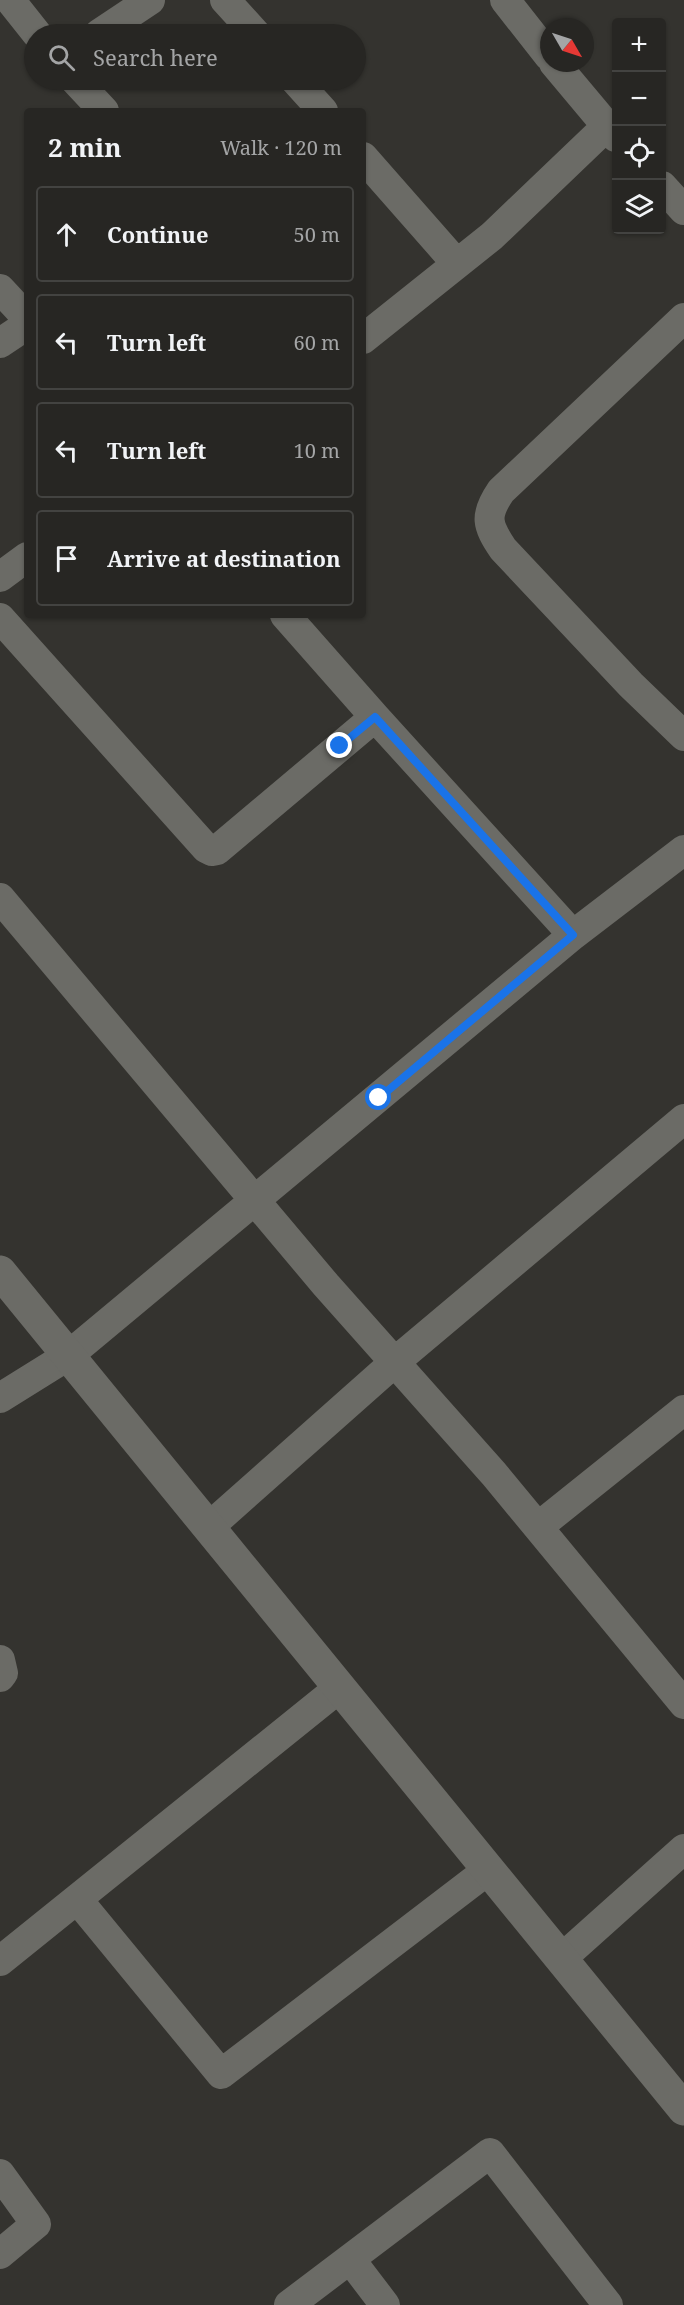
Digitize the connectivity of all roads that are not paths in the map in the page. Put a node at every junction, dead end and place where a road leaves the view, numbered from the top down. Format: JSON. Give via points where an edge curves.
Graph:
{"nodes":[{"id":1,"x":10,"y":0,"type":"edge"},
{"id":2,"x":150,"y":0,"type":"edge"},
{"id":3,"x":225,"y":0,"type":"edge"},
{"id":4,"x":505,"y":0,"type":"edge"},
{"id":5,"x":29,"y":24,"type":"edge"},
{"id":6,"x":114,"y":24,"type":"edge"},
{"id":7,"x":247,"y":24,"type":"edge"},
{"id":8,"x":540,"y":45,"type":"edge"},
{"id":9,"x":562,"y":72,"type":"edge"},
{"id":10,"x":84,"y":90,"type":"edge"},
{"id":11,"x":304,"y":90,"type":"edge"},
{"id":12,"x":101,"y":108,"type":"edge"},
{"id":13,"x":319,"y":108,"type":"edge"},
{"id":14,"x":612,"y":132,"type":"edge"},
{"id":15,"x":366,"y":160,"type":"edge"},
{"id":16,"x":666,"y":190,"type":"edge"},
{"id":17,"x":684,"y":210,"type":"edge"},
{"id":18,"x":457,"y":264,"type":"junction"},
{"id":19,"x":0,"y":289,"type":"edge"},
{"id":20,"x":24,"y":315,"type":"edge"},
{"id":21,"x":684,"y":318,"type":"edge"},
{"id":22,"x":24,"y":327,"type":"edge"},
{"id":23,"x":366,"y":337,"type":"edge"},
{"id":24,"x":0,"y":343,"type":"edge"},
{"id":25,"x":24,"y":559,"type":"edge"},
{"id":26,"x":0,"y":577,"type":"edge"},
{"id":27,"x":0,"y":618,"type":"edge"},
{"id":28,"x":288,"y":618,"type":"edge"},
{"id":29,"x":375,"y":717,"type":"junction"},
{"id":30,"x":684,"y":736,"type":"edge"},
{"id":31,"x":684,"y":850,"type":"edge"},
{"id":32,"x":0,"y":898,"type":"edge"},
{"id":33,"x":573,"y":935,"type":"junction"},
{"id":34,"x":684,"y":1119,"type":"edge"},
{"id":35,"x":255,"y":1202,"type":"junction"},
{"id":36,"x":0,"y":1272,"type":"edge"},
{"id":37,"x":69,"y":1355,"type":"junction"},
{"id":38,"x":396,"y":1361,"type":"junction"},
{"id":39,"x":0,"y":1398,"type":"edge"},
{"id":40,"x":684,"y":1410,"type":"edge"},
{"id":41,"x":209,"y":1527,"type":"junction"},
{"id":42,"x":538,"y":1527,"type":"junction"},
{"id":43,"x":0,"y":1660,"type":"edge"},
{"id":44,"x":0,"y":1677,"type":"edge"},
{"id":45,"x":339,"y":1688,"type":"junction"},
{"id":46,"x":684,"y":1704,"type":"edge"},
{"id":47,"x":684,"y":1849,"type":"edge"},
{"id":48,"x":488,"y":1870,"type":"junction"},
{"id":49,"x":77,"y":1899,"type":"junction"},
{"id":50,"x":561,"y":1959,"type":"junction"},
{"id":51,"x":0,"y":1960,"type":"edge"},
{"id":52,"x":684,"y":2109,"type":"edge"},
{"id":53,"x":0,"y":2174,"type":"edge"},
{"id":54,"x":0,"y":2254,"type":"edge"},
{"id":55,"x":350,"y":2259,"type":"junction"},
{"id":56,"x":289,"y":2305,"type":"edge"},
{"id":57,"x":385,"y":2305,"type":"edge"},
{"id":58,"x":608,"y":2305,"type":"edge"}],
"edges":[{"from":1,"to":5,"type":"street"},
{"from":2,"to":6,"type":"street"},
{"from":3,"to":7,"type":"street"},
{"from":4,"to":8,"type":"street"},
{"from":9,"to":14,"type":"street"},
{"from":10,"to":12,"type":"street"},
{"from":11,"to":13,"type":"street"},
{"from":14,"to":18,"type":"street"},
{"from":15,"to":18,"type":"street"},
{"from":16,"to":17,"type":"street"},
{"from":18,"to":23,"type":"street"},
{"from":19,"to":20,"type":"street"},
{"from":21,"to":30,"type":"street","via":[[501,491],[488,516],[491,531],[502,549]]},
{"from":22,"to":24,"type":"street"},
{"from":25,"to":26,"type":"street"},
{"from":27,"to":29,"type":"street","via":[[212,851]]},
{"from":28,"to":29,"type":"street"},
{"from":29,"to":33,"type":"street"},
{"from":31,"to":33,"type":"street"},
{"from":32,"to":35,"type":"street"},
{"from":33,"to":35,"type":"street"},
{"from":34,"to":38,"type":"street"},
{"from":35,"to":37,"type":"street"},
{"from":35,"to":38,"type":"street"},
{"from":36,"to":37,"type":"street"},
{"from":37,"to":39,"type":"street"},
{"from":37,"to":41,"type":"street"},
{"from":38,"to":41,"type":"street"},
{"from":38,"to":42,"type":"street"},
{"from":40,"to":42,"type":"street"},
{"from":41,"to":45,"type":"street"},
{"from":42,"to":46,"type":"street"},
{"from":43,"to":44,"type":"street"},
{"from":45,"to":48,"type":"street"},
{"from":45,"to":49,"type":"street"},
{"from":47,"to":50,"type":"street"},
{"from":48,"to":49,"type":"street","via":[[221,2073]]},
{"from":48,"to":50,"type":"street"},
{"from":49,"to":51,"type":"street"},
{"from":50,"to":52,"type":"street"},
{"from":53,"to":54,"type":"street","via":[[36,2224]]},
{"from":55,"to":56,"type":"street"},
{"from":55,"to":57,"type":"street"},
{"from":55,"to":58,"type":"street","via":[[490,2153]]}]}
